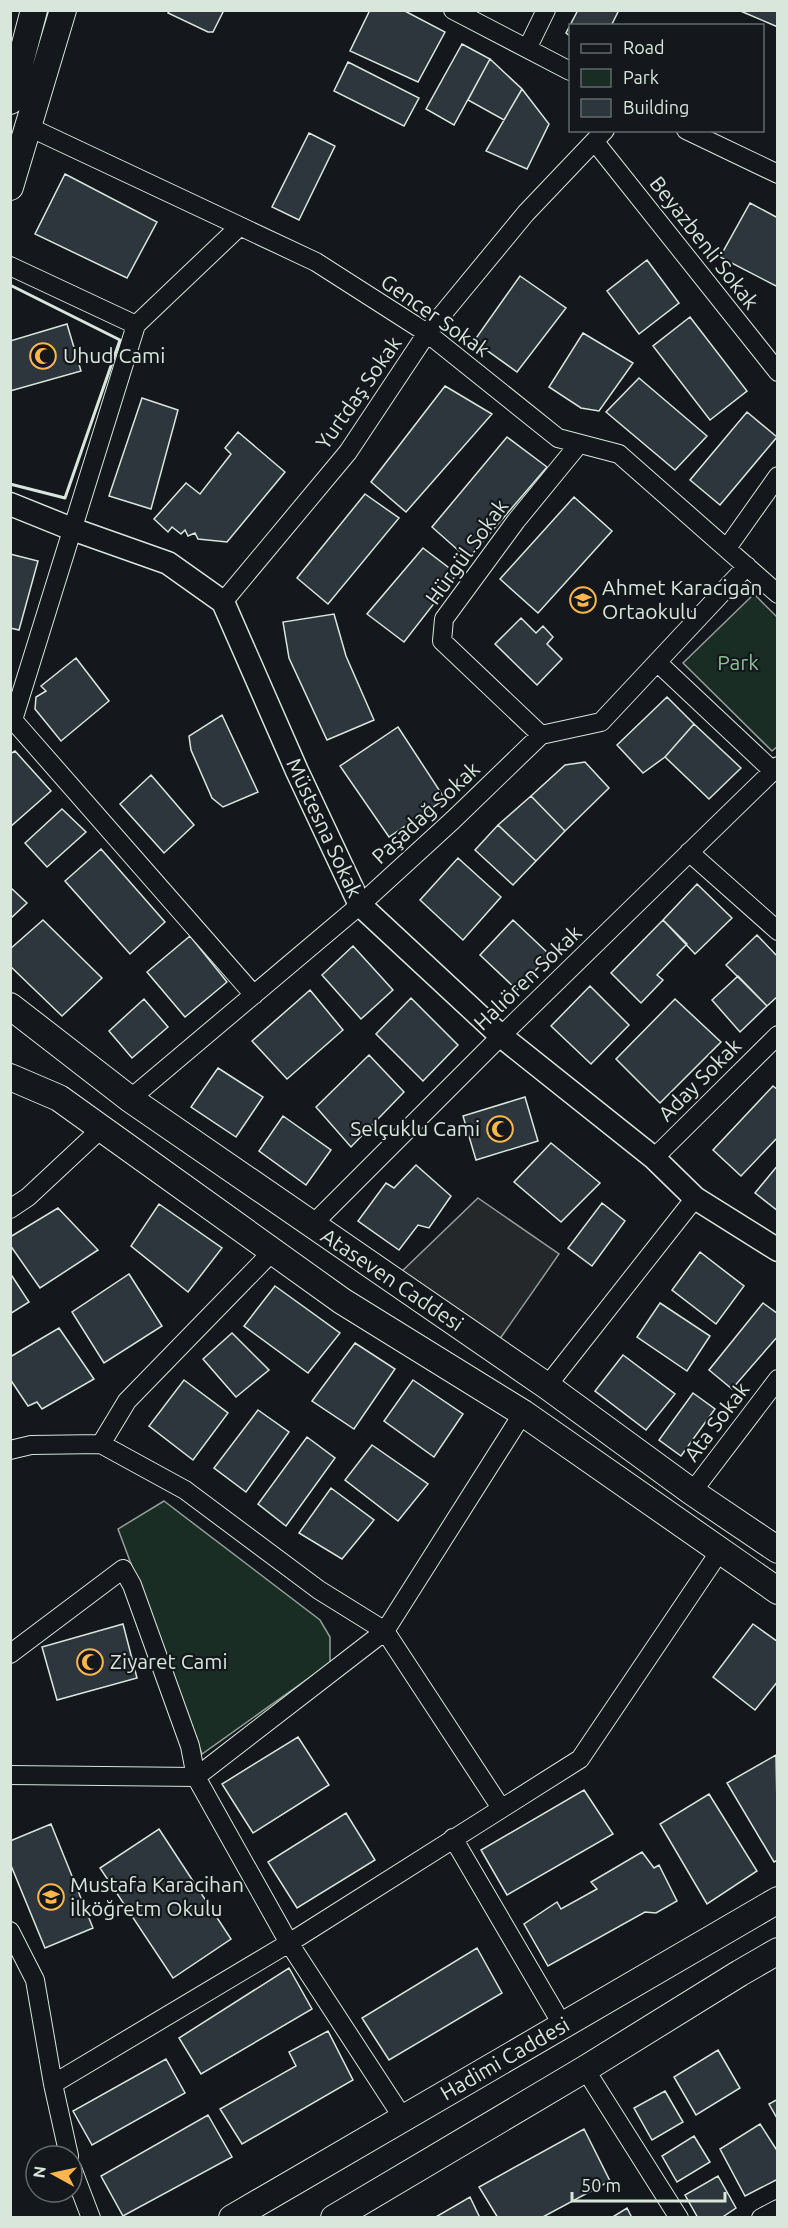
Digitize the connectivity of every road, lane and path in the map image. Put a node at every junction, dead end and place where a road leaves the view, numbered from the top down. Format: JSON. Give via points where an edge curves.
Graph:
{"nodes":[{"id":1,"x":34,"y":10,"type":"edge"},
{"id":2,"x":63,"y":10,"type":"edge"},
{"id":3,"x":453,"y":10,"type":"edge"},
{"id":4,"x":546,"y":10,"type":"edge"},
{"id":5,"x":528,"y":47,"type":"junction"},
{"id":6,"x":569,"y":70,"type":"edge"},
{"id":7,"x":10,"y":101,"type":"edge"},
{"id":8,"x":29,"y":127,"type":"junction"},
{"id":9,"x":690,"y":132,"type":"edge"},
{"id":10,"x":600,"y":136,"type":"edge"},
{"id":11,"x":777,"y":174,"type":"edge"},
{"id":12,"x":10,"y":187,"type":"edge"},
{"id":13,"x":239,"y":227,"type":"junction"},
{"id":14,"x":10,"y":266,"type":"edge"},
{"id":15,"x":136,"y":325,"type":"junction"},
{"id":16,"x":428,"y":333,"type":"junction"},
{"id":17,"x":777,"y":372,"type":"edge"},
{"id":18,"x":579,"y":444,"type":"junction"},
{"id":19,"x":777,"y":476,"type":"edge"},
{"id":20,"x":10,"y":504,"type":"edge"},
{"id":21,"x":72,"y":529,"type":"junction"},
{"id":22,"x":727,"y":548,"type":"junction"},
{"id":23,"x":747,"y":566,"type":"junction"},
{"id":24,"x":777,"y":594,"type":"edge"},
{"id":25,"x":223,"y":602,"type":"junction"},
{"id":26,"x":657,"y":662,"type":"junction"},
{"id":27,"x":12,"y":720,"type":"edge"},
{"id":28,"x":541,"y":735,"type":"junction"},
{"id":29,"x":775,"y":769,"type":"edge"},
{"id":30,"x":689,"y":852,"type":"junction"},
{"id":31,"x":360,"y":905,"type":"junction"},
{"id":32,"x":777,"y":930,"type":"edge"},
{"id":33,"x":254,"y":995,"type":"junction"},
{"id":34,"x":10,"y":1006,"type":"edge"},
{"id":35,"x":777,"y":1035,"type":"edge"},
{"id":36,"x":501,"y":1036,"type":"junction"},
{"id":37,"x":10,"y":1077,"type":"edge"},
{"id":38,"x":130,"y":1099,"type":"junction"},
{"id":39,"x":102,"y":1128,"type":"junction"},
{"id":40,"x":654,"y":1158,"type":"junction"},
{"id":41,"x":695,"y":1198,"type":"junction"},
{"id":42,"x":10,"y":1209,"type":"edge"},
{"id":43,"x":312,"y":1225,"type":"junction"},
{"id":44,"x":777,"y":1250,"type":"edge"},
{"id":45,"x":273,"y":1251,"type":"junction"},
{"id":46,"x":777,"y":1379,"type":"edge"},
{"id":47,"x":547,"y":1386,"type":"junction"},
{"id":48,"x":523,"y":1413,"type":"junction"},
{"id":49,"x":101,"y":1444,"type":"junction"},
{"id":50,"x":10,"y":1450,"type":"edge"},
{"id":51,"x":692,"y":1492,"type":"junction"},
{"id":52,"x":777,"y":1550,"type":"edge"},
{"id":53,"x":720,"y":1551,"type":"junction"},
{"id":54,"x":777,"y":1591,"type":"edge"},
{"id":55,"x":386,"y":1631,"type":"junction"},
{"id":56,"x":10,"y":1654,"type":"edge"},
{"id":57,"x":10,"y":1775,"type":"edge"},
{"id":58,"x":196,"y":1777,"type":"junction"},
{"id":59,"x":501,"y":1808,"type":"junction"},
{"id":60,"x":453,"y":1838,"type":"junction"},
{"id":61,"x":777,"y":1900,"type":"edge"},
{"id":62,"x":10,"y":1931,"type":"edge"},
{"id":63,"x":289,"y":1943,"type":"junction"},
{"id":64,"x":777,"y":1951,"type":"edge"},
{"id":65,"x":563,"y":2026,"type":"junction"},
{"id":66,"x":585,"y":2069,"type":"junction"},
{"id":67,"x":53,"y":2084,"type":"junction"},
{"id":68,"x":403,"y":2118,"type":"junction"},
{"id":69,"x":66,"y":2144,"type":"edge"},
{"id":70,"x":84,"y":2199,"type":"edge"},
{"id":71,"x":777,"y":2209,"type":"edge"},
{"id":72,"x":91,"y":2217,"type":"edge"},
{"id":73,"x":232,"y":2217,"type":"edge"},
{"id":74,"x":334,"y":2217,"type":"edge"},
{"id":75,"x":679,"y":2217,"type":"edge"},
{"id":76,"x":761,"y":2217,"type":"edge"}],
"edges":[{"from":1,"to":7,"type":"main road"},
{"from":2,"to":8,"type":"main road"},
{"from":3,"to":5,"type":"street"},
{"from":4,"to":5,"type":"street"},
{"from":5,"to":6,"type":"street"},
{"from":8,"to":12,"type":"main road"},
{"from":8,"to":13,"type":"street","name":"Gencer Sokak"},
{"from":9,"to":11,"type":"street"},
{"from":10,"to":16,"type":"street","name":"Yurtdaş Sokak","via":[[526,213]]},
{"from":10,"to":17,"type":"street","name":"Beyazbenli Sokak"},
{"from":13,"to":15,"type":"street"},
{"from":13,"to":16,"type":"street","name":"Gencer Sokak","via":[[316,262]]},
{"from":14,"to":15,"type":"street"},
{"from":15,"to":21,"type":"street"},
{"from":16,"to":18,"type":"street","name":"Gencer Sokak","via":[[558,438]]},
{"from":16,"to":25,"type":"street","name":"Yurtdaş Sokak","via":[[348,452]]},
{"from":18,"to":22,"type":"street","name":"Gencer Sokak","via":[[619,454]]},
{"from":18,"to":28,"type":"street","name":"Hürgül Sokak","via":[[444,619],[442,641]]},
{"from":19,"to":22,"type":"street"},
{"from":20,"to":21,"type":"street"},
{"from":21,"to":25,"type":"street","via":[[168,563]]},
{"from":21,"to":27,"type":"street"},
{"from":22,"to":23,"type":"street","name":"Gencer Sokak"},
{"from":23,"to":24,"type":"street","name":"Gencer Sokak"},
{"from":23,"to":26,"type":"street"},
{"from":25,"to":31,"type":"street","name":"Müstesna Sokak"},
{"from":26,"to":28,"type":"street","via":[[601,722]]},
{"from":26,"to":29,"type":"street"},
{"from":27,"to":33,"type":"street"},
{"from":28,"to":31,"type":"street","name":"Paşadağ Sokak"},
{"from":29,"to":30,"type":"street","name":"Halıören Sokak"},
{"from":30,"to":32,"type":"street"},
{"from":30,"to":36,"type":"street","name":"Halıören Sokak"},
{"from":31,"to":33,"type":"street","name":"Paşadağ Sokak"},
{"from":31,"to":36,"type":"street","name":"Müstesna Sokak"},
{"from":33,"to":38,"type":"street","name":"Paşadağ Sokak"},
{"from":34,"to":38,"type":"main road","name":"Ataseven Caddesi"},
{"from":35,"to":40,"type":"street","name":"Aday Sokak"},
{"from":36,"to":40,"type":"street","name":"Müstesna Sokak"},
{"from":36,"to":43,"type":"street","name":"Halıören Sokak"},
{"from":37,"to":39,"type":"main road","via":[[58,1098]]},
{"from":38,"to":43,"type":"main road","name":"Ataseven Caddesi"},
{"from":39,"to":42,"type":"street"},
{"from":39,"to":45,"type":"main road"},
{"from":40,"to":41,"type":"street","name":"Müstesna Sokak"},
{"from":41,"to":44,"type":"street","name":"Müstesna Sokak"},
{"from":41,"to":47,"type":"street"},
{"from":43,"to":47,"type":"main road","name":"Ataseven Caddesi"},
{"from":45,"to":48,"type":"main road","via":[[342,1301]]},
{"from":45,"to":49,"type":"street","via":[[127,1401]]},
{"from":46,"to":51,"type":"street","name":"Ata Sokak"},
{"from":47,"to":51,"type":"main road","name":"Ataseven Caddesi"},
{"from":48,"to":53,"type":"main road"},
{"from":48,"to":55,"type":"street"},
{"from":49,"to":50,"type":"street","via":[[32,1445]]},
{"from":49,"to":55,"type":"street","via":[[185,1490],[319,1590]]},
{"from":51,"to":52,"type":"main road","name":"Ataseven Caddesi"},
{"from":53,"to":54,"type":"main road"},
{"from":53,"to":59,"type":"street","via":[[580,1759]]},
{"from":55,"to":58,"type":"street"},
{"from":55,"to":59,"type":"street"},
{"from":56,"to":58,"type":"street","via":[[123,1569],[190,1746]]},
{"from":57,"to":58,"type":"street"},
{"from":58,"to":63,"type":"street"},
{"from":59,"to":60,"type":"street"},
{"from":60,"to":63,"type":"street"},
{"from":60,"to":65,"type":"street"},
{"from":61,"to":65,"type":"main road","name":"Hadimi Caddesi"},
{"from":62,"to":67,"type":"street","via":[[35,1980]]},
{"from":63,"to":67,"type":"street"},
{"from":63,"to":68,"type":"street"},
{"from":64,"to":66,"type":"main road"},
{"from":65,"to":68,"type":"main road","name":"Hadimi Caddesi"},
{"from":66,"to":74,"type":"main road"},
{"from":66,"to":75,"type":"street"},
{"from":67,"to":69,"type":"street"},
{"from":68,"to":73,"type":"main road","name":"Hadimi Caddesi"},
{"from":70,"to":72,"type":"street"},
{"from":71,"to":76,"type":"street"}]}
